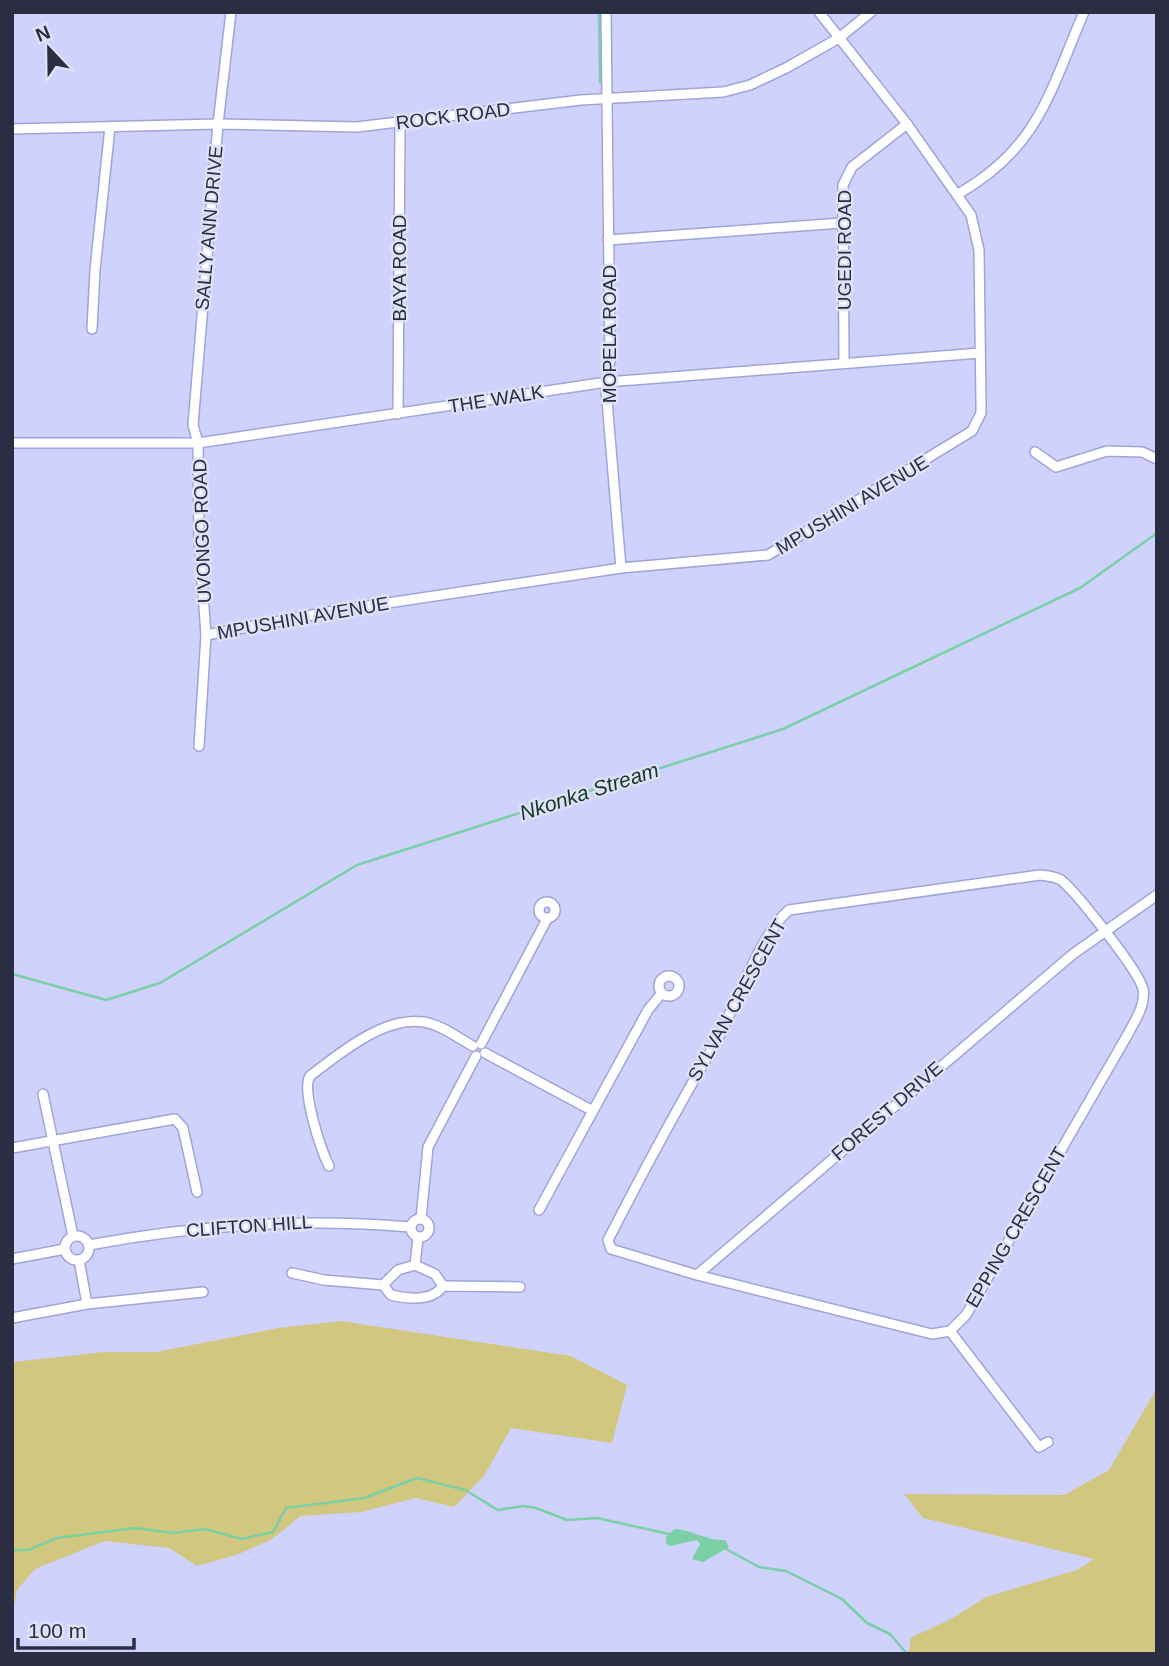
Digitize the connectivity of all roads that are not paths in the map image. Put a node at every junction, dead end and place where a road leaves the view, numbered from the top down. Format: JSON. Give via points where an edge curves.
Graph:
{"nodes":[{"id":1,"x":231,"y":12,"type":"edge"},
{"id":2,"x":606,"y":12,"type":"edge"},
{"id":3,"x":818,"y":12,"type":"edge"},
{"id":4,"x":871,"y":12,"type":"edge"},
{"id":5,"x":1084,"y":12,"type":"edge"},
{"id":6,"x":839,"y":38,"type":"junction"},
{"id":7,"x":607,"y":99,"type":"junction"},
{"id":8,"x":400,"y":122,"type":"junction"},
{"id":9,"x":218,"y":124,"type":"junction"},
{"id":10,"x":906,"y":124,"type":"junction"},
{"id":11,"x":110,"y":127,"type":"junction"},
{"id":12,"x":12,"y":129,"type":"edge"},
{"id":13,"x":958,"y":194,"type":"junction"},
{"id":14,"x":842,"y":223,"type":"junction"},
{"id":15,"x":608,"y":240,"type":"junction"},
{"id":16,"x":92,"y":329,"type":"dead end"},
{"id":17,"x":980,"y":353,"type":"junction"},
{"id":18,"x":844,"y":363,"type":"junction"},
{"id":19,"x":607,"y":382,"type":"junction"},
{"id":20,"x":398,"y":414,"type":"junction"},
{"id":21,"x":12,"y":443,"type":"edge"},
{"id":22,"x":198,"y":443,"type":"junction"},
{"id":23,"x":1035,"y":452,"type":"dead end"},
{"id":24,"x":1157,"y":459,"type":"edge"},
{"id":25,"x":621,"y":568,"type":"junction"},
{"id":26,"x":206,"y":635,"type":"junction"},
{"id":27,"x":199,"y":746,"type":"dead end"},
{"id":28,"x":1157,"y":895,"type":"edge"},
{"id":29,"x":547,"y":919,"type":"dead end"},
{"id":30,"x":1103,"y":931,"type":"junction"},
{"id":31,"x":661,"y":994,"type":"dead end"},
{"id":32,"x":479,"y":1050,"type":"junction"},
{"id":33,"x":43,"y":1094,"type":"dead end"},
{"id":34,"x":593,"y":1111,"type":"junction"},
{"id":35,"x":53,"y":1143,"type":"junction"},
{"id":36,"x":12,"y":1148,"type":"edge"},
{"id":37,"x":329,"y":1166,"type":"dead end"},
{"id":38,"x":197,"y":1192,"type":"dead end"},
{"id":39,"x":539,"y":1210,"type":"dead end"},
{"id":40,"x":421,"y":1219,"type":"junction"},
{"id":41,"x":411,"y":1227,"type":"junction"},
{"id":42,"x":73,"y":1236,"type":"junction"},
{"id":43,"x":418,"y":1238,"type":"junction"},
{"id":44,"x":89,"y":1245,"type":"junction"},
{"id":45,"x":65,"y":1249,"type":"junction"},
{"id":46,"x":12,"y":1259,"type":"edge"},
{"id":47,"x":79,"y":1260,"type":"junction"},
{"id":48,"x":415,"y":1265,"type":"junction"},
{"id":49,"x":292,"y":1273,"type":"dead end"},
{"id":50,"x":697,"y":1275,"type":"junction"},
{"id":51,"x":383,"y":1285,"type":"junction"},
{"id":52,"x":443,"y":1286,"type":"junction"},
{"id":53,"x":520,"y":1287,"type":"dead end"},
{"id":54,"x":203,"y":1292,"type":"dead end"},
{"id":55,"x":87,"y":1304,"type":"junction"},
{"id":56,"x":12,"y":1318,"type":"edge"},
{"id":57,"x":950,"y":1331,"type":"junction"},
{"id":58,"x":1048,"y":1443,"type":"dead end"}],
"edges":[{"from":1,"to":9,"type":"street","name":"SALLY ANN DRIVE"},
{"from":2,"to":7,"type":"street","name":"MOPELA ROAD"},
{"from":3,"to":6,"type":"street","name":"MPUSHINI AVENUE"},
{"from":4,"to":6,"type":"street","name":"ROCK ROAD"},
{"from":5,"to":13,"type":"street","via":[[1061,73],[1034,123],[1006,158]]},
{"from":6,"to":7,"type":"street","name":"ROCK ROAD","via":[[738,89]]},
{"from":6,"to":10,"type":"street","name":"MPUSHINI AVENUE"},
{"from":7,"to":8,"type":"street","name":"ROCK ROAD"},
{"from":7,"to":15,"type":"street","name":"MOPELA ROAD"},
{"from":8,"to":9,"type":"street","name":"ROCK ROAD","via":[[343,128]]},
{"from":8,"to":20,"type":"street","name":"BAYA ROAD"},
{"from":9,"to":11,"type":"street","name":"ROCK ROAD"},
{"from":9,"to":22,"type":"street","name":"SALLY ANN DRIVE","via":[[193,425]]},
{"from":10,"to":13,"type":"street","name":"MPUSHINI AVENUE"},
{"from":10,"to":14,"type":"street","name":"UGEDI ROAD","via":[[846,175]]},
{"from":11,"to":12,"type":"street","name":"ROCK ROAD"},
{"from":11,"to":16,"type":"street"},
{"from":13,"to":17,"type":"street","name":"MPUSHINI AVENUE","via":[[978,238]]},
{"from":14,"to":15,"type":"street"},
{"from":14,"to":18,"type":"street","name":"UGEDI ROAD"},
{"from":15,"to":19,"type":"street","name":"MOPELA ROAD"},
{"from":17,"to":18,"type":"street","name":"THE WALK"},
{"from":17,"to":25,"type":"street","name":"MPUSHINI AVENUE","via":[[981,413],[972,431],[846,510],[768,555]]},
{"from":18,"to":19,"type":"street","name":"THE WALK"},
{"from":19,"to":20,"type":"street","name":"THE WALK"},
{"from":19,"to":25,"type":"street","name":"MOPELA ROAD"},
{"from":20,"to":22,"type":"street","name":"THE WALK"},
{"from":21,"to":22,"type":"street","name":"THE WALK"},
{"from":22,"to":26,"type":"street","name":"UVONGO ROAD"},
{"from":23,"to":24,"type":"street","via":[[1056,467],[1107,450],[1142,452]]},
{"from":25,"to":26,"type":"street","name":"MPUSHINI AVENUE"},
{"from":26,"to":27,"type":"street","name":"UVONGO ROAD"},
{"from":28,"to":30,"type":"street","name":"FOREST DRIVE"},
{"from":29,"to":32,"type":"street"},
{"from":30,"to":50,"type":"street","name":"FOREST DRIVE"},
{"from":30,"to":50,"type":"street","name":"SYLVAN CRESCENT","via":[[1061,881],[1040,875],[789,910],[770,934],[607,1245]]},
{"from":30,"to":57,"type":"street","name":"EPPING CRESCENT","via":[[1138,975],[1143,993],[1139,1013],[966,1315]]},
{"from":31,"to":34,"type":"street"},
{"from":32,"to":34,"type":"street"},
{"from":32,"to":37,"type":"street","via":[[433,1025],[414,1022],[370,1034],[310,1076],[311,1104]]},
{"from":32,"to":40,"type":"street","via":[[428,1147]]},
{"from":33,"to":35,"type":"street"},
{"from":34,"to":39,"type":"street"},
{"from":35,"to":36,"type":"street"},
{"from":35,"to":38,"type":"street","via":[[174,1119],[183,1128]]},
{"from":35,"to":42,"type":"street"},
{"from":40,"to":41,"type":"street"},
{"from":40,"to":43,"type":"street","via":[[429,1228]]},
{"from":41,"to":43,"type":"street"},
{"from":41,"to":44,"type":"street","name":"CLIFTON HILL","via":[[320,1221],[158,1232]]},
{"from":42,"to":44,"type":"street","via":[[85,1238]]},
{"from":42,"to":45,"type":"street"},
{"from":43,"to":48,"type":"street"},
{"from":44,"to":47,"type":"street","via":[[88,1253]]},
{"from":45,"to":46,"type":"street"},
{"from":45,"to":47,"type":"street","via":[[68,1256]]},
{"from":47,"to":55,"type":"street"},
{"from":48,"to":51,"type":"street","via":[[398,1270]]},
{"from":48,"to":52,"type":"street","via":[[435,1275]]},
{"from":49,"to":51,"type":"street"},
{"from":50,"to":57,"type":"street","via":[[932,1334]]},
{"from":51,"to":52,"type":"street","via":[[391,1295],[420,1298]]},
{"from":52,"to":53,"type":"street"},
{"from":54,"to":55,"type":"street"},
{"from":55,"to":56,"type":"street"},
{"from":57,"to":58,"type":"street","via":[[1039,1447]]}]}
